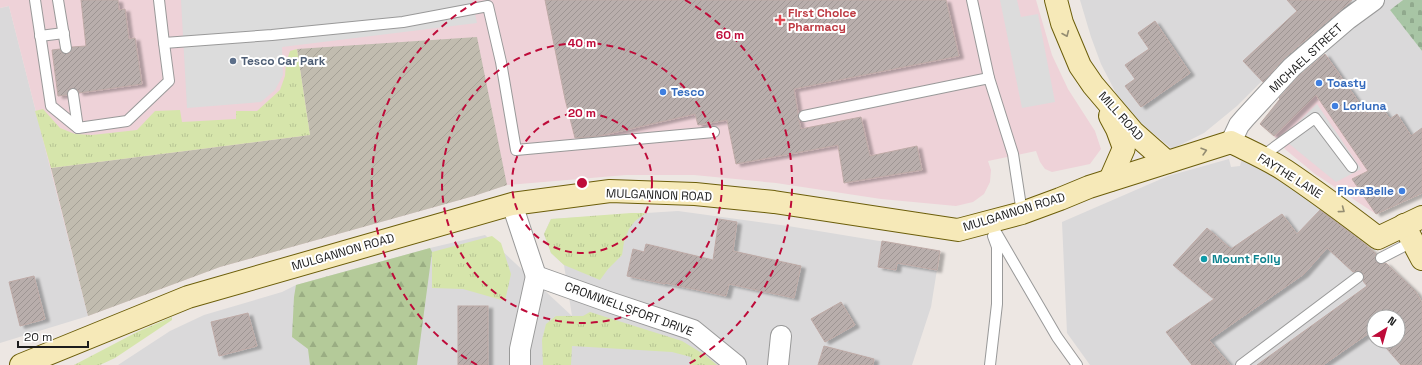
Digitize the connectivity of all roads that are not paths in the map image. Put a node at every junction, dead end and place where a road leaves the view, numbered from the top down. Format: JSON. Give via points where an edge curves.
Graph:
{"nodes":[{"id":1,"x":35,"y":0,"type":"edge"},
{"id":2,"x":58,"y":0,"type":"edge"},
{"id":3,"x":160,"y":0,"type":"edge"},
{"id":4,"x":972,"y":0,"type":"edge"},
{"id":5,"x":1056,"y":0,"type":"edge"},
{"id":6,"x":1374,"y":0,"type":"edge"},
{"id":7,"x":64,"y":33,"type":"junction"},
{"id":8,"x":40,"y":36,"type":"junction"},
{"id":9,"x":164,"y":43,"type":"junction"},
{"id":10,"x":66,"y":48,"type":"dead end"},
{"id":11,"x":989,"y":78,"type":"junction"},
{"id":12,"x":1093,"y":85,"type":"junction"},
{"id":13,"x":72,"y":94,"type":"dead end"},
{"id":14,"x":804,"y":116,"type":"dead end"},
{"id":15,"x":78,"y":128,"type":"junction"},
{"id":16,"x":714,"y":132,"type":"dead end"},
{"id":17,"x":1231,"y":142,"type":"junction"},
{"id":18,"x":1261,"y":157,"type":"junction"},
{"id":19,"x":1167,"y":162,"type":"junction"},
{"id":20,"x":1352,"y":167,"type":"dead end"},
{"id":21,"x":1110,"y":180,"type":"junction"},
{"id":22,"x":512,"y":204,"type":"junction"},
{"id":23,"x":1022,"y":213,"type":"junction"},
{"id":24,"x":990,"y":222,"type":"junction"},
{"id":25,"x":1415,"y":236,"type":"edge"},
{"id":26,"x":1381,"y":258,"type":"dead end"},
{"id":27,"x":536,"y":276,"type":"junction"},
{"id":28,"x":1358,"y":277,"type":"dead end"},
{"id":29,"x":781,"y":336,"type":"dead end"},
{"id":30,"x":21,"y":365,"type":"edge"},
{"id":31,"x":520,"y":365,"type":"edge"},
{"id":32,"x":736,"y":365,"type":"edge"},
{"id":33,"x":778,"y":365,"type":"edge"},
{"id":34,"x":990,"y":365,"type":"edge"},
{"id":35,"x":1077,"y":365,"type":"edge"},
{"id":36,"x":1241,"y":365,"type":"edge"}],
"edges":[{"from":1,"to":8,"type":"lane"},
{"from":2,"to":7,"type":"lane"},
{"from":3,"to":9,"type":"lane"},
{"from":4,"to":11,"type":"lane"},
{"from":5,"to":12,"type":"street","name":"MILL ROAD","one_way":true,"via":[[1062,23],[1080,66]]},
{"from":6,"to":17,"type":"street","name":"MICHAEL STREET","via":[[1292,67],[1239,125]]},
{"from":7,"to":8,"type":"lane"},
{"from":7,"to":10,"type":"lane"},
{"from":8,"to":15,"type":"lane","via":[[51,106]]},
{"from":9,"to":15,"type":"lane","via":[[169,81],[127,121]]},
{"from":9,"to":16,"type":"lane","via":[[403,22],[488,6],[516,150]]},
{"from":11,"to":14,"type":"lane"},
{"from":11,"to":23,"type":"lane","via":[[1013,154]]},
{"from":12,"to":19,"type":"street","name":"MILL ROAD","via":[[1133,132]]},
{"from":12,"to":21,"type":"street","name":"MILL ROAD","via":[[1117,128],[1124,148]]},
{"from":13,"to":15,"type":"lane"},
{"from":17,"to":18,"type":"street","name":"FAYTHE LANE"},
{"from":19,"to":17,"type":"street","one_way":true},
{"from":18,"to":20,"type":"lane","via":[[1315,118]]},
{"from":18,"to":25,"type":"street","name":"FAYTHE LANE","one_way":true,"via":[[1332,202],[1378,238]]},
{"from":19,"to":21,"type":"street","name":"MULGANNON ROAD"},
{"from":21,"to":23,"type":"street","name":"MULGANNON ROAD"},
{"from":22,"to":24,"type":"street","name":"MULGANNON ROAD","via":[[610,191],[688,194],[774,202],[958,230]]},
{"from":22,"to":27,"type":"street"},
{"from":22,"to":30,"type":"street","name":"MULGANNON ROAD","via":[[188,297]]},
{"from":23,"to":24,"type":"street","name":"MULGANNON ROAD"},
{"from":24,"to":34,"type":"lane","via":[[997,247],[997,304]]},
{"from":24,"to":35,"type":"lane","via":[[1057,337]]},
{"from":25,"to":26,"type":"lane"},
{"from":27,"to":31,"type":"street","via":[[520,349]]},
{"from":27,"to":32,"type":"street","name":"CROMWELLSFORT DRIVE","via":[[693,330]]},
{"from":28,"to":36,"type":"lane"},
{"from":29,"to":33,"type":"street"}]}
